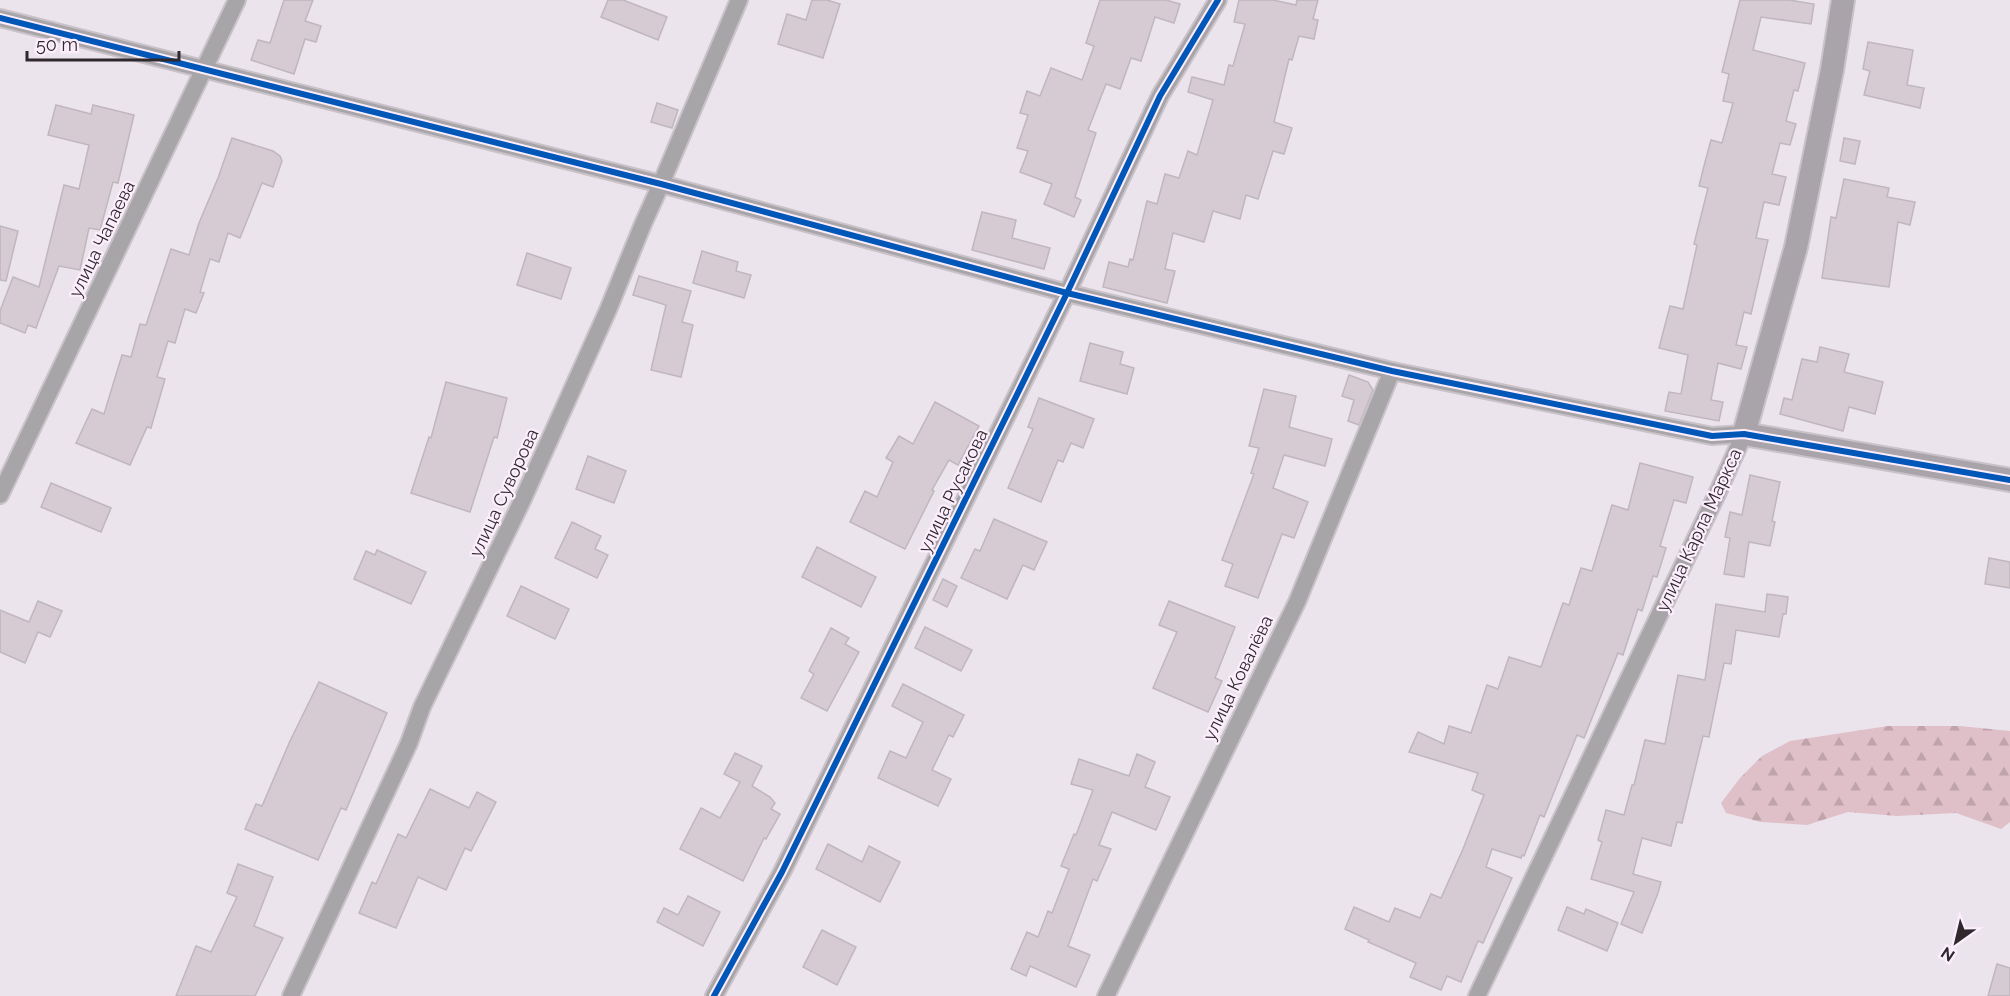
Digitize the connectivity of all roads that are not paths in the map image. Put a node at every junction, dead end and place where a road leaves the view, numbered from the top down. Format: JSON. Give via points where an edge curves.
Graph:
{"nodes":[{"id":1,"x":237,"y":0,"type":"edge"},
{"id":2,"x":739,"y":0,"type":"edge"},
{"id":3,"x":1218,"y":0,"type":"edge"},
{"id":4,"x":1843,"y":0,"type":"edge"},
{"id":5,"x":0,"y":18,"type":"edge"},
{"id":6,"x":205,"y":70,"type":"junction"},
{"id":7,"x":661,"y":184,"type":"junction"},
{"id":8,"x":1067,"y":293,"type":"junction"},
{"id":9,"x":1392,"y":371,"type":"junction"},
{"id":10,"x":1744,"y":434,"type":"junction"},
{"id":11,"x":2010,"y":480,"type":"edge"},
{"id":12,"x":0,"y":495,"type":"edge"},
{"id":13,"x":291,"y":996,"type":"edge"},
{"id":14,"x":714,"y":996,"type":"edge"},
{"id":15,"x":1106,"y":996,"type":"edge"},
{"id":16,"x":1477,"y":996,"type":"edge"}],
"edges":[{"from":1,"to":6,"type":"street","name":"улица Чапаева"},
{"from":2,"to":7,"type":"street","name":"улица Суворова"},
{"from":3,"to":8,"type":"street","name":"улица Русакова","via":[[1160,96]]},
{"from":4,"to":10,"type":"street","name":"улица Карла Маркса","via":[[1796,247]]},
{"from":5,"to":6,"type":"street"},
{"from":6,"to":7,"type":"street"},
{"from":6,"to":12,"type":"street","name":"улица Чапаева"},
{"from":7,"to":8,"type":"street"},
{"from":7,"to":13,"type":"street","name":"улица Суворова","via":[[522,501],[422,707],[409,743]]},
{"from":8,"to":9,"type":"street"},
{"from":8,"to":14,"type":"street","name":"улица Русакова","via":[[782,872]]},
{"from":9,"to":10,"type":"street","via":[[1712,436]]},
{"from":9,"to":15,"type":"street","name":"улица Ковалёва","via":[[1297,602]]},
{"from":10,"to":11,"type":"street"},
{"from":10,"to":16,"type":"street","name":"улица Карла Маркса"}]}
